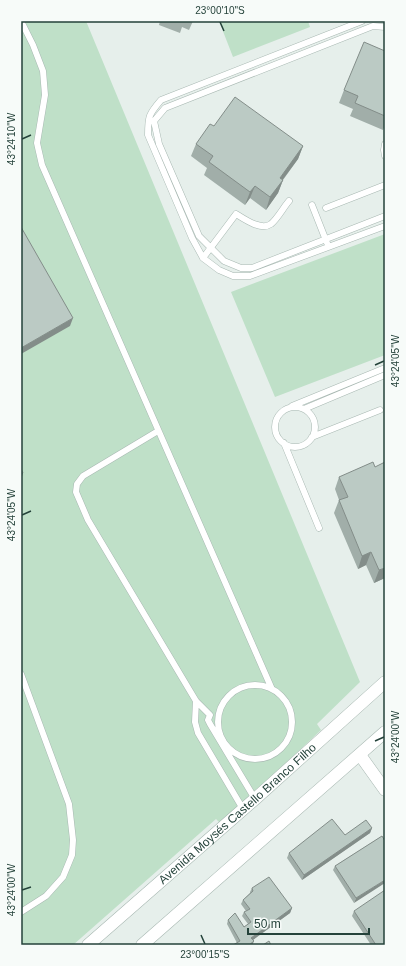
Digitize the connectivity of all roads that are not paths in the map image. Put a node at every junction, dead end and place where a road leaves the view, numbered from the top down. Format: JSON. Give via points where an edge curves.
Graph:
{"nodes":[{"id":1,"x":362,"y":21,"type":"edge"},
{"id":2,"x":22,"y":22,"type":"edge"},
{"id":3,"x":385,"y":27,"type":"edge"},
{"id":4,"x":385,"y":144,"type":"edge"},
{"id":5,"x":385,"y":156,"type":"edge"},
{"id":6,"x":385,"y":185,"type":"edge"},
{"id":7,"x":288,"y":201,"type":"dead end"},
{"id":8,"x":312,"y":205,"type":"dead end"},
{"id":9,"x":326,"y":208,"type":"dead end"},
{"id":10,"x":385,"y":216,"type":"edge"},
{"id":11,"x":385,"y":226,"type":"edge"},
{"id":12,"x":326,"y":240,"type":"junction"},
{"id":13,"x":328,"y":247,"type":"junction"},
{"id":14,"x":211,"y":248,"type":"junction"},
{"id":15,"x":203,"y":258,"type":"junction"},
{"id":16,"x":385,"y":368,"type":"edge"},
{"id":17,"x":385,"y":375,"type":"edge"},
{"id":18,"x":285,"y":409,"type":"junction"},
{"id":19,"x":304,"y":409,"type":"junction"},
{"id":20,"x":380,"y":410,"type":"dead end"},
{"id":21,"x":158,"y":431,"type":"junction"},
{"id":22,"x":312,"y":437,"type":"junction"},
{"id":23,"x":284,"y":443,"type":"junction"},
{"id":24,"x":318,"y":528,"type":"dead end"},
{"id":25,"x":21,"y":674,"type":"edge"},
{"id":26,"x":385,"y":682,"type":"edge"},
{"id":27,"x":271,"y":688,"type":"junction"},
{"id":28,"x":196,"y":701,"type":"junction"},
{"id":29,"x":385,"y":732,"type":"edge"},
{"id":30,"x":360,"y":755,"type":"junction"},
{"id":31,"x":385,"y":790,"type":"edge"},
{"id":32,"x":255,"y":799,"type":"junction"},
{"id":33,"x":243,"y":809,"type":"junction"},
{"id":34,"x":21,"y":912,"type":"edge"},
{"id":35,"x":88,"y":945,"type":"edge"},
{"id":36,"x":142,"y":945,"type":"edge"}],
"edges":[{"from":1,"to":15,"type":"lane","via":[[161,100],[154,109],[148,119],[148,135]]},
{"from":2,"to":21,"type":"lane","via":[[42,70],[46,95],[37,143],[42,165]]},
{"from":3,"to":14,"type":"lane","via":[[373,26],[165,108],[154,121],[159,144],[199,236]]},
{"from":4,"to":5,"type":"lane"},
{"from":6,"to":9,"type":"lane"},
{"from":7,"to":14,"type":"lane","via":[[270,224],[264,226],[236,214]]},
{"from":8,"to":12,"type":"lane"},
{"from":10,"to":12,"type":"lane"},
{"from":11,"to":13,"type":"lane"},
{"from":12,"to":13,"type":"lane"},
{"from":12,"to":14,"type":"lane","via":[[252,268],[241,268],[224,261]]},
{"from":13,"to":15,"type":"lane","via":[[250,276],[233,276]]},
{"from":14,"to":15,"type":"lane"},
{"from":16,"to":18,"type":"lane"},
{"from":17,"to":19,"type":"lane"},
{"from":18,"to":19,"type":"lane"},
{"from":18,"to":23,"type":"lane","via":[[280,413],[275,426],[276,433]]},
{"from":19,"to":22,"type":"lane","via":[[315,424]]},
{"from":20,"to":22,"type":"lane"},
{"from":21,"to":27,"type":"lane"},
{"from":21,"to":28,"type":"lane","via":[[83,476],[77,484],[76,492],[88,520]]},
{"from":22,"to":23,"type":"lane","via":[[303,445]]},
{"from":23,"to":24,"type":"lane"},
{"from":25,"to":34,"type":"lane","via":[[69,804],[73,840],[72,855],[63,876],[46,896]]},
{"from":26,"to":32,"type":"street","name":"Avenida Moysés Castello Branco Filho"},
{"from":27,"to":27,"type":"lane","via":[[260,684],[248,685],[227,696],[221,706],[218,729],[231,751],[255,760],[268,758],[279,751],[287,741],[292,729],[290,710],[281,694]]},
{"from":28,"to":32,"type":"lane","via":[[210,715],[210,724]]},
{"from":28,"to":33,"type":"lane","via":[[195,722],[198,733]]},
{"from":29,"to":30,"type":"street"},
{"from":30,"to":31,"type":"street"},
{"from":30,"to":36,"type":"street"},
{"from":32,"to":33,"type":"street","name":"Avenida Moysés Castello Branco Filho"},
{"from":33,"to":35,"type":"street","name":"Avenida Moysés Castello Branco Filho"}]}
